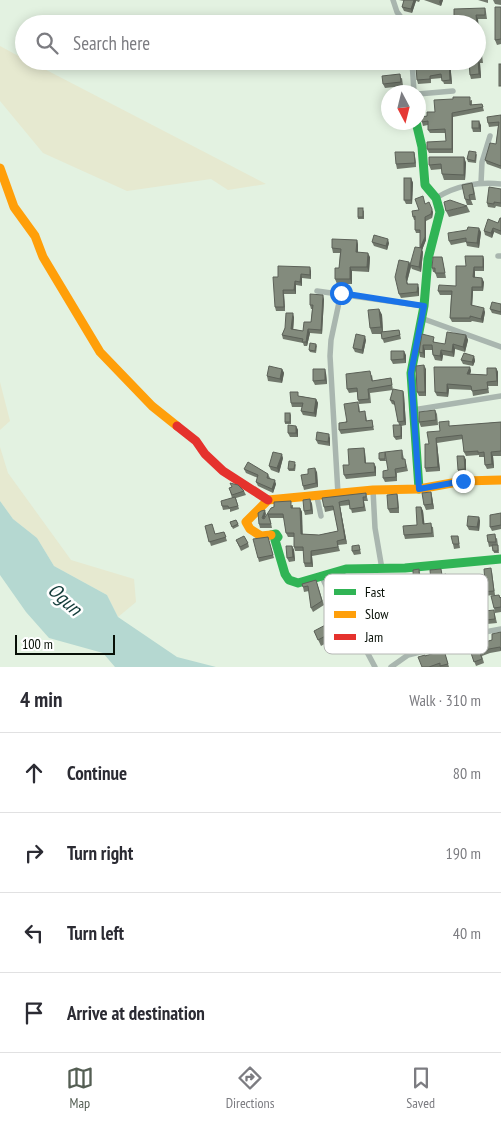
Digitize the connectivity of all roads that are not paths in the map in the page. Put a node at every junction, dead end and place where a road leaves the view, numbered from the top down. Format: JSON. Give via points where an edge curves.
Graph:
{"nodes":[{"id":1,"x":393,"y":0,"type":"edge"},
{"id":2,"x":399,"y":15,"type":"edge"},
{"id":3,"x":413,"y":70,"type":"edge"},
{"id":4,"x":414,"y":85,"type":"edge"},
{"id":5,"x":453,"y":91,"type":"dead end"},
{"id":6,"x":426,"y":93,"type":"edge"},
{"id":7,"x":418,"y":130,"type":"edge"},
{"id":8,"x":490,"y":136,"type":"dead end"},
{"id":9,"x":0,"y":168,"type":"edge"},
{"id":10,"x":481,"y":183,"type":"junction"},
{"id":11,"x":501,"y":184,"type":"edge"},
{"id":12,"x":436,"y":198,"type":"junction"},
{"id":13,"x":317,"y":291,"type":"dead end"},
{"id":14,"x":341,"y":293,"type":"junction"},
{"id":15,"x":424,"y":306,"type":"junction"},
{"id":16,"x":420,"y":318,"type":"junction"},
{"id":17,"x":501,"y":346,"type":"edge"},
{"id":18,"x":501,"y":396,"type":"edge"},
{"id":19,"x":413,"y":410,"type":"junction"},
{"id":20,"x":501,"y":480,"type":"edge"},
{"id":21,"x":419,"y":489,"type":"junction"},
{"id":22,"x":373,"y":490,"type":"junction"},
{"id":23,"x":338,"y":494,"type":"junction"},
{"id":24,"x":317,"y":497,"type":"junction"},
{"id":25,"x":268,"y":500,"type":"junction"},
{"id":26,"x":321,"y":516,"type":"dead end"},
{"id":27,"x":501,"y":559,"type":"edge"},
{"id":28,"x":382,"y":569,"type":"junction"},
{"id":29,"x":324,"y":574,"type":"edge"},
{"id":30,"x":324,"y":574,"type":"edge"},
{"id":31,"x":320,"y":575,"type":"junction"},
{"id":32,"x":324,"y":583,"type":"edge"},
{"id":33,"x":501,"y":629,"type":"edge"},
{"id":34,"x":488,"y":631,"type":"edge"},
{"id":35,"x":368,"y":654,"type":"edge"},
{"id":36,"x":412,"y":654,"type":"edge"},
{"id":37,"x":375,"y":667,"type":"edge"},
{"id":38,"x":391,"y":667,"type":"edge"}],
"edges":[{"from":1,"to":2,"type":"street"},
{"from":3,"to":4,"type":"street"},
{"from":5,"to":6,"type":"street"},
{"from":7,"to":12,"type":"street","via":[[425,185]]},
{"from":8,"to":10,"type":"street","via":[[482,162]]},
{"from":9,"to":25,"type":"street","via":[[14,207],[35,236],[100,352],[152,406],[196,441],[223,471]]},
{"from":10,"to":11,"type":"street"},
{"from":10,"to":12,"type":"street","via":[[450,190]]},
{"from":12,"to":15,"type":"street","via":[[440,212],[428,259]]},
{"from":13,"to":14,"type":"street"},
{"from":14,"to":15,"type":"street"},
{"from":14,"to":23,"type":"street","via":[[330,356]]},
{"from":15,"to":16,"type":"street"},
{"from":16,"to":17,"type":"street"},
{"from":16,"to":19,"type":"street","via":[[411,373]]},
{"from":18,"to":19,"type":"street"},
{"from":19,"to":21,"type":"street"},
{"from":20,"to":21,"type":"street","via":[[463,481]]},
{"from":21,"to":22,"type":"street"},
{"from":22,"to":23,"type":"street"},
{"from":22,"to":28,"type":"street"},
{"from":23,"to":24,"type":"street"},
{"from":24,"to":25,"type":"street"},
{"from":24,"to":26,"type":"street"},
{"from":25,"to":31,"type":"street","via":[[247,519],[247,526],[262,536],[276,534],[275,540],[289,580],[298,583]]},
{"from":27,"to":28,"type":"street"},
{"from":28,"to":30,"type":"street","via":[[346,569]]},
{"from":29,"to":31,"type":"street"},
{"from":31,"to":32,"type":"street"},
{"from":33,"to":34,"type":"street"},
{"from":35,"to":37,"type":"street"},
{"from":36,"to":38,"type":"street"}]}
